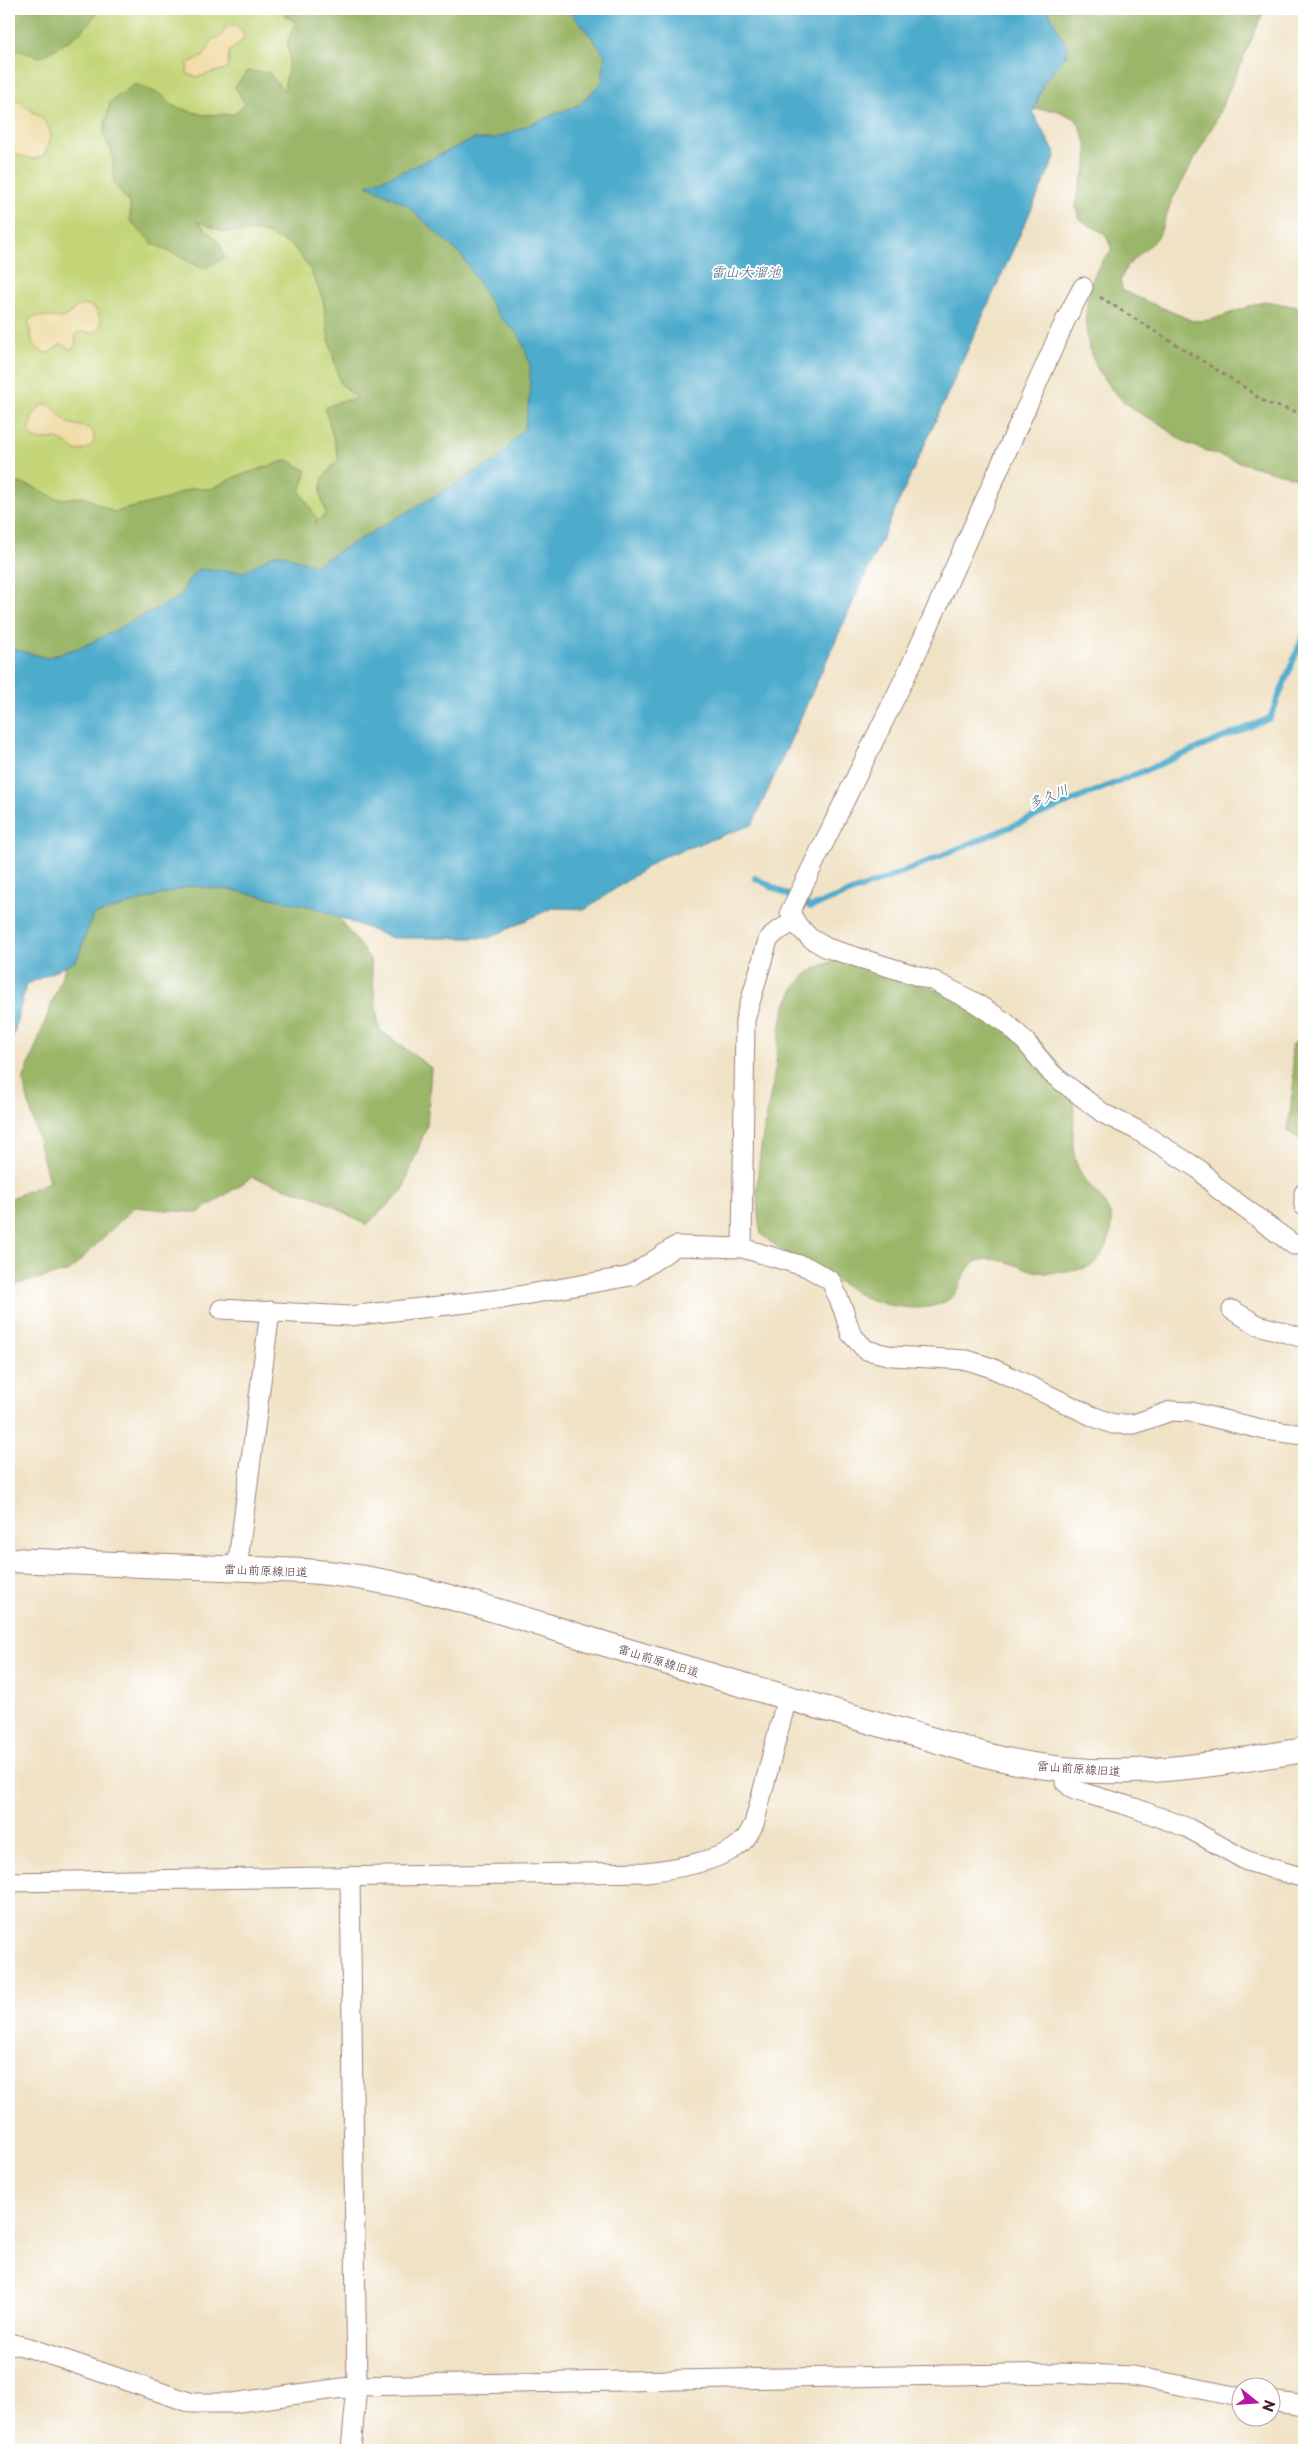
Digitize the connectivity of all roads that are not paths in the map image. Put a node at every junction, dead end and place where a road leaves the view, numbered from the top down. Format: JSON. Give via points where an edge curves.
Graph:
{"nodes":[{"id":1,"x":1083,"y":287,"type":"road end"},
{"id":2,"x":792,"y":917,"type":"junction"},
{"id":3,"x":1304,"y":1192,"type":"edge"},
{"id":4,"x":1304,"y":1206,"type":"edge"},
{"id":5,"x":1304,"y":1244,"type":"edge"},
{"id":6,"x":742,"y":1248,"type":"junction"},
{"id":7,"x":221,"y":1309,"type":"dead end"},
{"id":8,"x":1232,"y":1310,"type":"dead end"},
{"id":9,"x":270,"y":1311,"type":"junction"},
{"id":10,"x":1304,"y":1338,"type":"edge"},
{"id":11,"x":1304,"y":1435,"type":"edge"},
{"id":12,"x":9,"y":1560,"type":"edge"},
{"id":13,"x":238,"y":1569,"type":"junction"},
{"id":14,"x":787,"y":1698,"type":"junction"},
{"id":15,"x":1304,"y":1750,"type":"edge"},
{"id":16,"x":1068,"y":1770,"type":"junction"},
{"id":17,"x":350,"y":1876,"type":"junction"},
{"id":18,"x":1304,"y":1878,"type":"edge"},
{"id":19,"x":9,"y":1882,"type":"edge"},
{"id":20,"x":9,"y":2343,"type":"edge"},
{"id":21,"x":357,"y":2386,"type":"junction"},
{"id":22,"x":1230,"y":2395,"type":"edge"},
{"id":23,"x":1280,"y":2402,"type":"edge"},
{"id":24,"x":1304,"y":2406,"type":"edge"},
{"id":25,"x":351,"y":2450,"type":"edge"}],
"edges":[{"from":1,"to":2,"type":"street","via":[[912,662],[800,891]]},
{"from":2,"to":5,"type":"street","via":[[810,938],[827,948],[934,982],[974,1002],[1005,1022],[1052,1074],[1104,1114],[1137,1130],[1200,1170],[1217,1188],[1294,1245]]},
{"from":2,"to":6,"type":"street","via":[[768,940],[745,1020]]},
{"from":3,"to":4,"type":"street"},
{"from":6,"to":9,"type":"street","via":[[676,1246],[631,1276],[502,1299],[349,1316]]},
{"from":6,"to":11,"type":"street","via":[[807,1267],[831,1281],[851,1334],[866,1350],[892,1356],[967,1360],[992,1368],[1114,1424],[1134,1424],[1171,1411],[1191,1412],[1265,1430]]},
{"from":7,"to":9,"type":"street"},
{"from":8,"to":10,"type":"street","via":[[1258,1325]]},
{"from":9,"to":13,"type":"street"},
{"from":12,"to":13,"type":"street","name":"雷山前原線旧道"},
{"from":13,"to":14,"type":"street","name":"雷山前原線旧道","via":[[348,1574],[412,1587]]},
{"from":14,"to":16,"type":"street","name":"雷山前原線旧道","via":[[1011,1761]]},
{"from":14,"to":17,"type":"street","via":[[754,1824],[743,1841],[704,1861],[646,1872]]},
{"from":15,"to":16,"type":"street","name":"雷山前原線旧道","via":[[1167,1770]]},
{"from":16,"to":18,"type":"street","via":[[1065,1782],[1074,1790],[1188,1828],[1247,1860]]},
{"from":17,"to":19,"type":"street"},
{"from":17,"to":21,"type":"street"},
{"from":20,"to":21,"type":"street","via":[[192,2403],[232,2403]]},
{"from":21,"to":22,"type":"street","via":[[1058,2373],[1133,2376]]},
{"from":21,"to":25,"type":"street"},
{"from":23,"to":24,"type":"street"}]}
